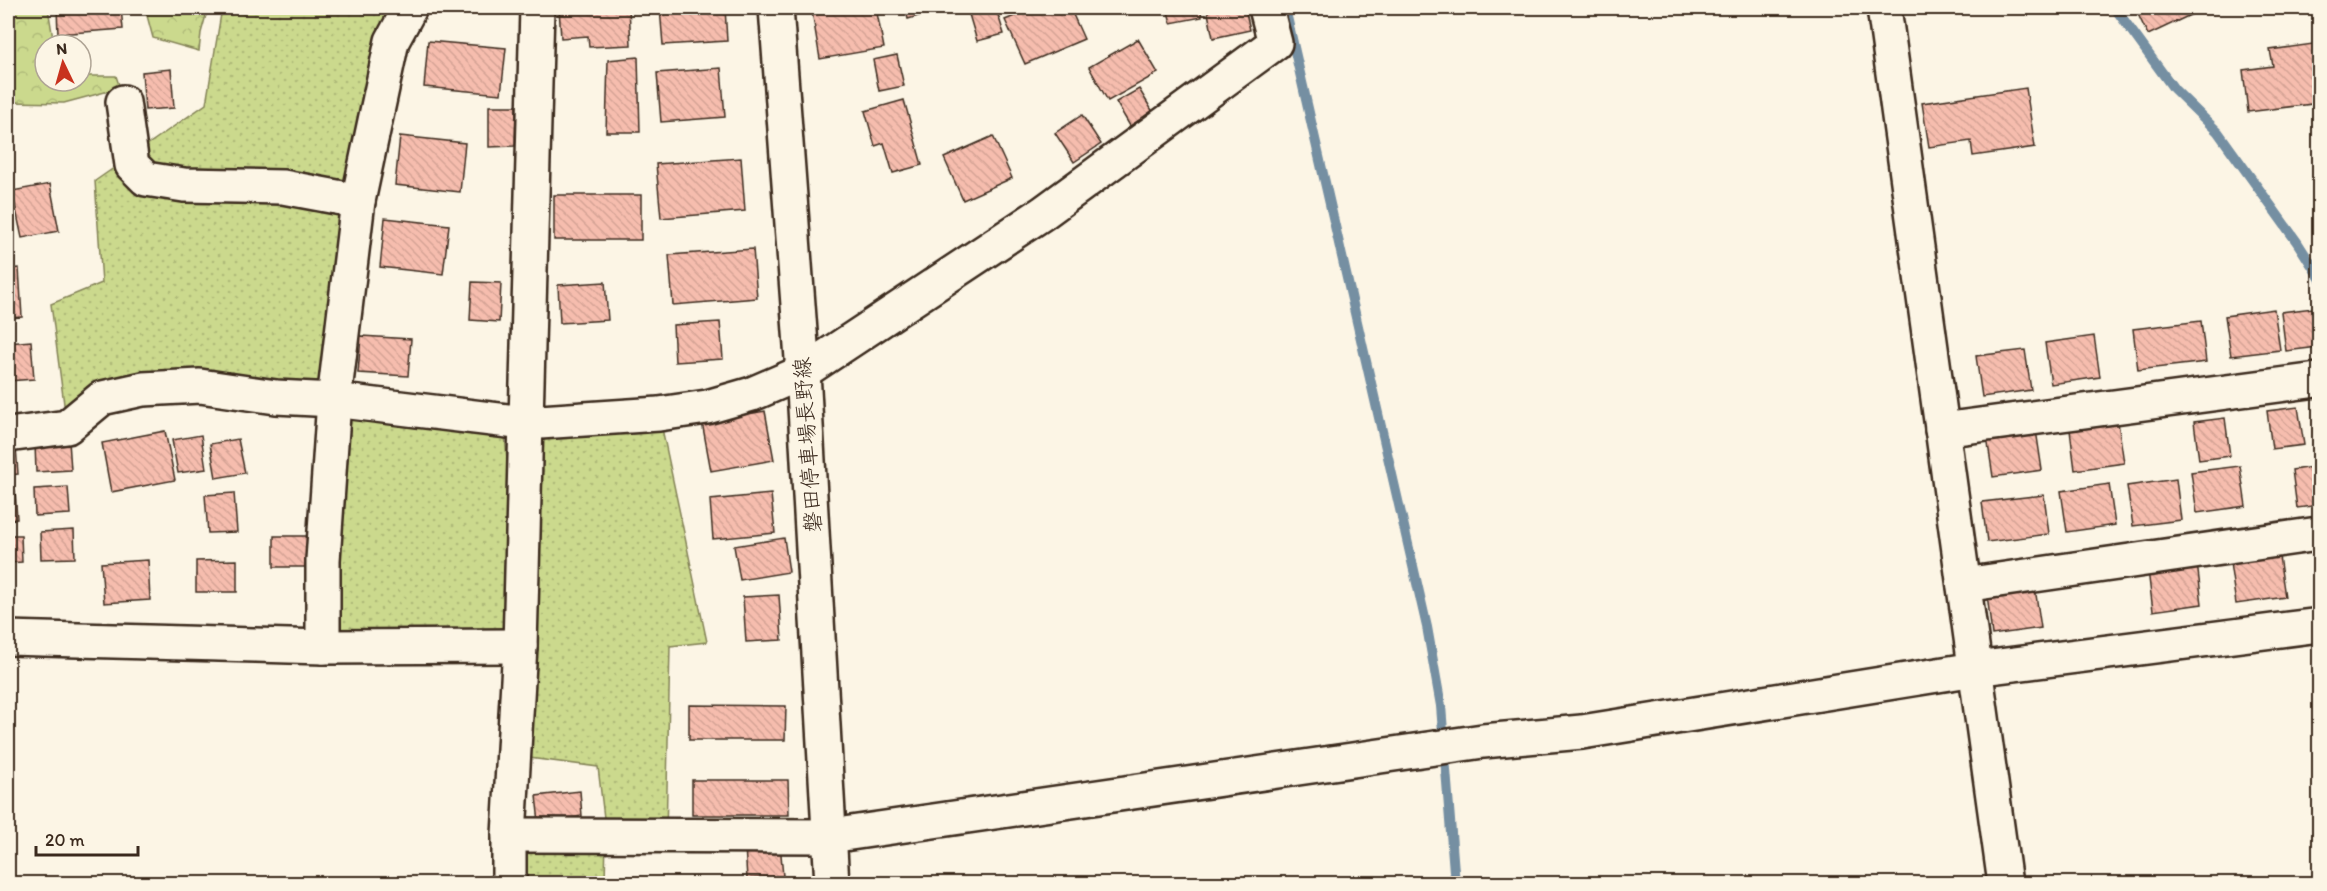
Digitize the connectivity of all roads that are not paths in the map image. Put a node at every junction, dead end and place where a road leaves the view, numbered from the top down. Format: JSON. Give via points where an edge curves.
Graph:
{"nodes":[{"id":1,"x":410,"y":8,"type":"edge"},
{"id":2,"x":537,"y":8,"type":"edge"},
{"id":3,"x":776,"y":8,"type":"edge"},
{"id":4,"x":1266,"y":8,"type":"edge"},
{"id":5,"x":1884,"y":8,"type":"edge"},
{"id":6,"x":123,"y":102,"type":"dead end"},
{"id":7,"x":358,"y":201,"type":"junction"},
{"id":8,"x":803,"y":372,"type":"junction"},
{"id":9,"x":2317,"y":380,"type":"dead end"},
{"id":10,"x":334,"y":400,"type":"junction"},
{"id":11,"x":525,"y":423,"type":"junction"},
{"id":12,"x":1942,"y":430,"type":"junction"},
{"id":13,"x":8,"y":435,"type":"edge"},
{"id":14,"x":2318,"y":534,"type":"dead end"},
{"id":15,"x":1964,"y":585,"type":"junction"},
{"id":16,"x":2319,"y":625,"type":"edge"},
{"id":17,"x":8,"y":638,"type":"edge"},
{"id":18,"x":520,"y":646,"type":"junction"},
{"id":19,"x":322,"y":647,"type":"junction"},
{"id":20,"x":1975,"y":669,"type":"junction"},
{"id":21,"x":509,"y":835,"type":"junction"},
{"id":22,"x":830,"y":836,"type":"junction"},
{"id":23,"x":509,"y":884,"type":"edge"},
{"id":24,"x":832,"y":884,"type":"edge"},
{"id":25,"x":2005,"y":884,"type":"edge"}],
"edges":[{"from":1,"to":7,"type":"street","via":[[392,41]]},
{"from":2,"to":11,"type":"street"},
{"from":3,"to":8,"type":"street","name":"磐田停車場長野線"},
{"from":4,"to":8,"type":"street","via":[[1275,43],[1043,213]]},
{"from":5,"to":12,"type":"street"},
{"from":6,"to":7,"type":"street","via":[[132,165],[146,179],[283,187]]},
{"from":7,"to":10,"type":"street"},
{"from":8,"to":11,"type":"street","via":[[752,394],[707,407]]},
{"from":8,"to":22,"type":"street","name":"磐田停車場長野線"},
{"from":9,"to":12,"type":"street"},
{"from":10,"to":11,"type":"street"},
{"from":10,"to":13,"type":"street","via":[[276,397],[200,386],[143,388],[102,398],[67,428]]},
{"from":10,"to":19,"type":"street","via":[[323,560]]},
{"from":11,"to":18,"type":"street"},
{"from":12,"to":15,"type":"street"},
{"from":14,"to":15,"type":"street"},
{"from":15,"to":20,"type":"street"},
{"from":16,"to":20,"type":"street"},
{"from":17,"to":19,"type":"street"},
{"from":18,"to":19,"type":"street"},
{"from":18,"to":21,"type":"street"},
{"from":20,"to":22,"type":"street","via":[[1582,732],[1471,742]]},
{"from":20,"to":25,"type":"street"},
{"from":21,"to":22,"type":"street"},
{"from":21,"to":23,"type":"street"},
{"from":22,"to":24,"type":"street","name":"磐田停車場長野線"}]}
